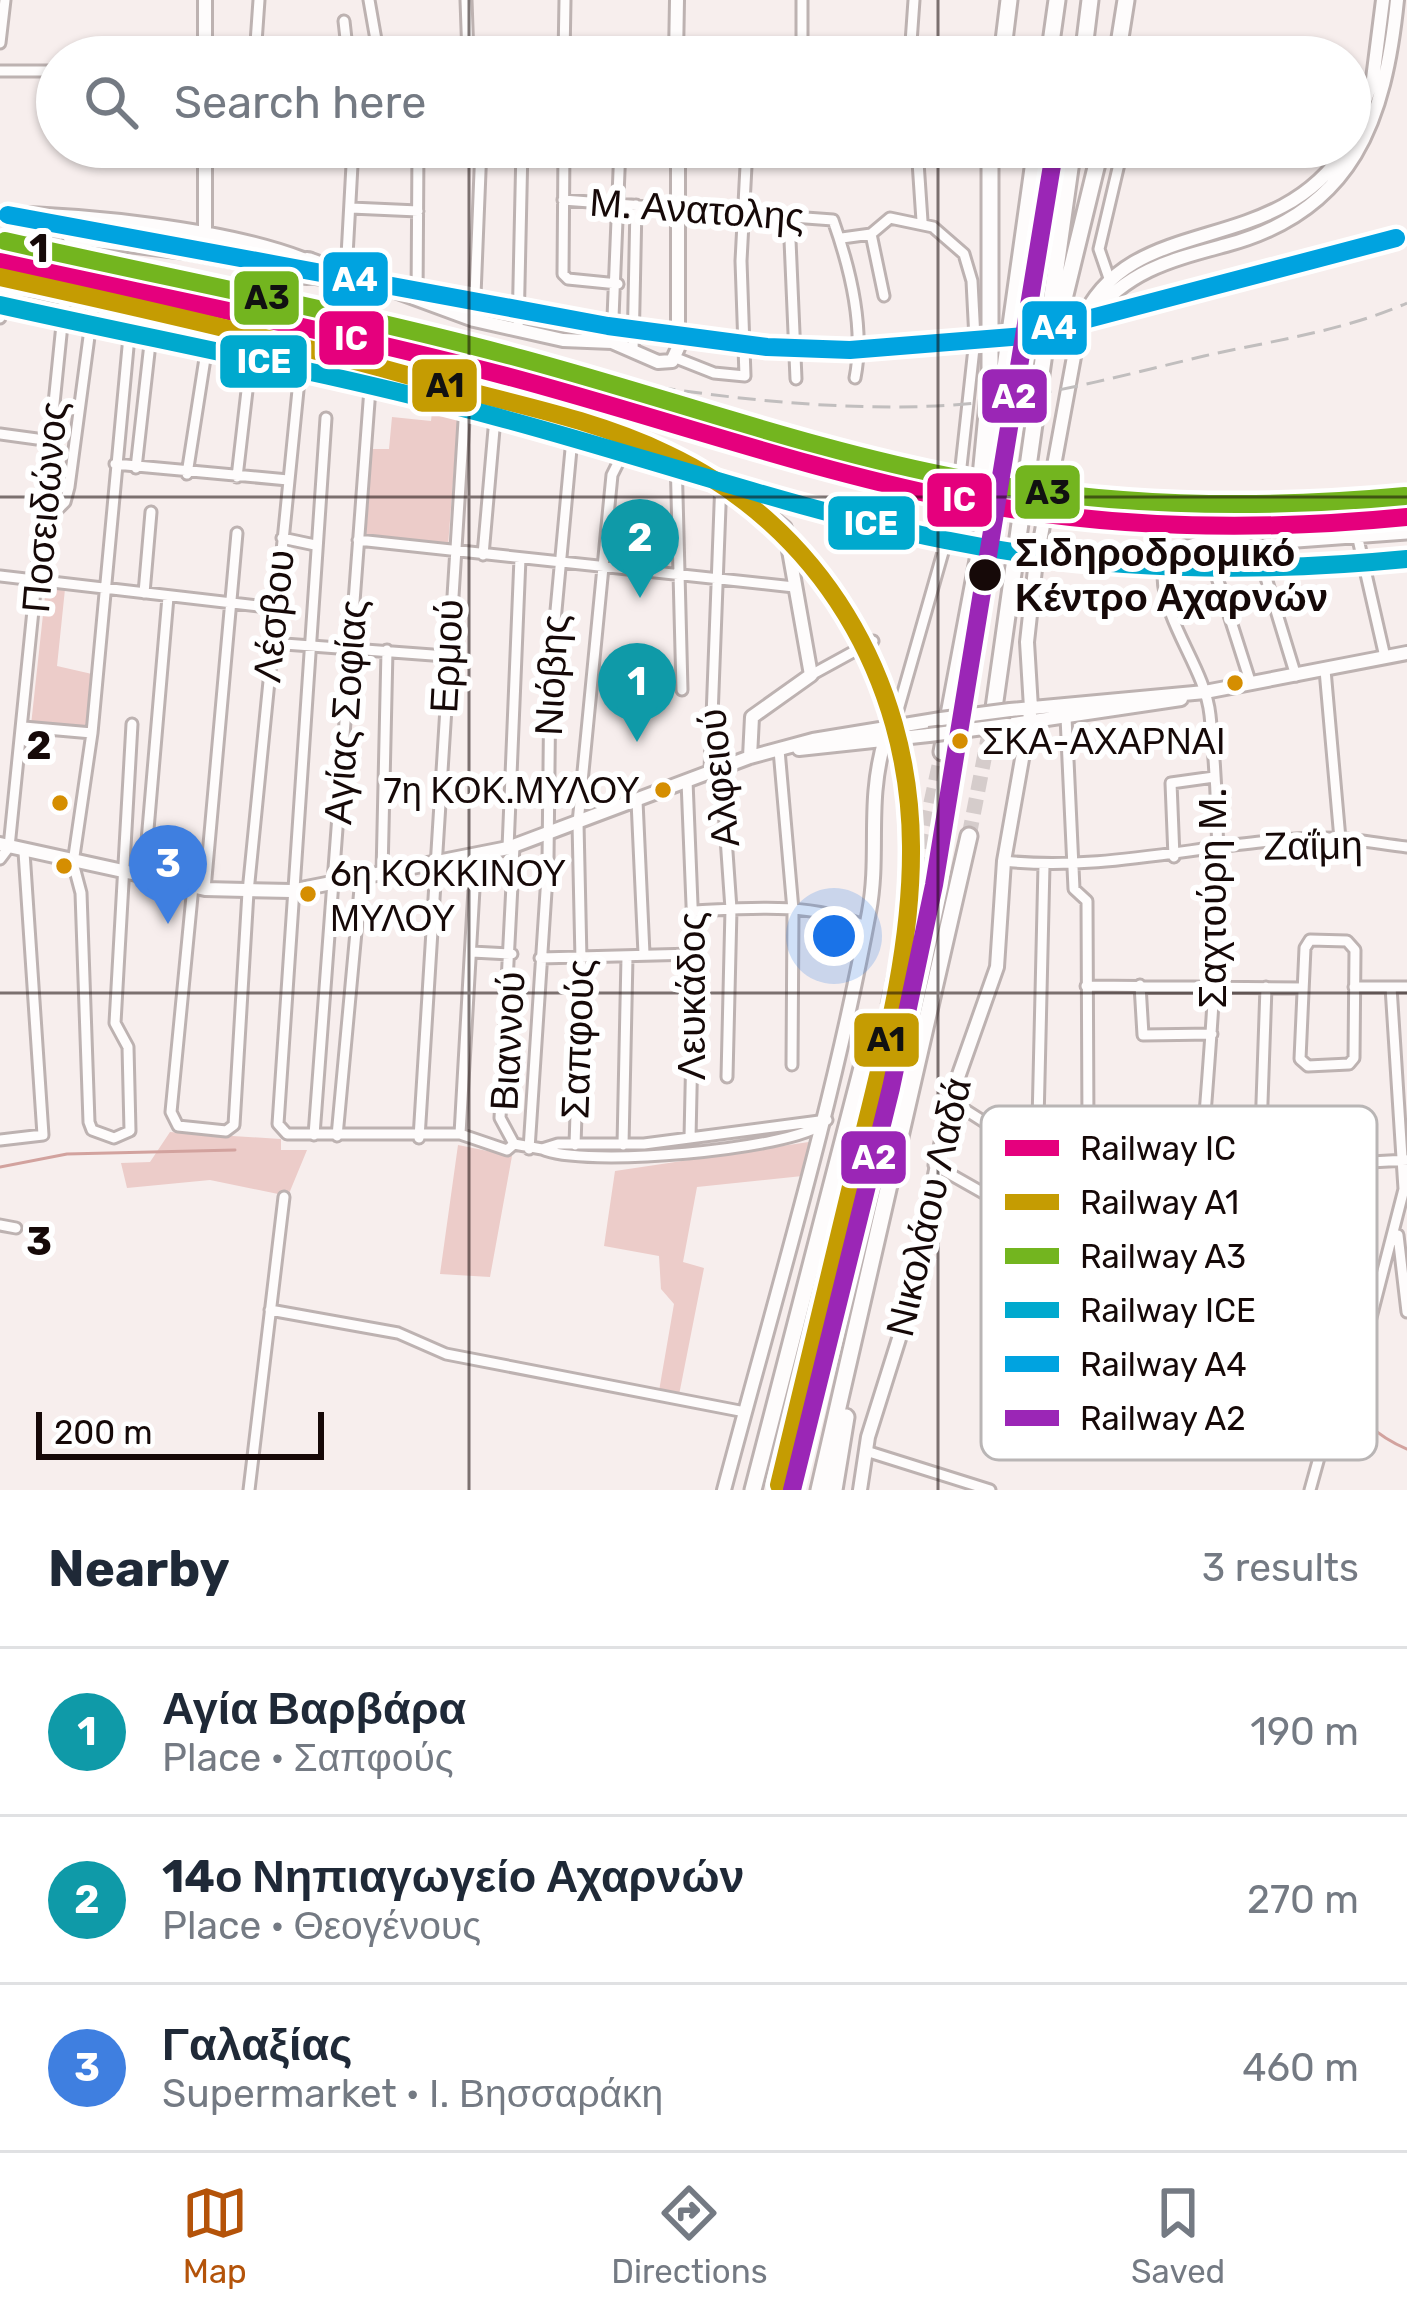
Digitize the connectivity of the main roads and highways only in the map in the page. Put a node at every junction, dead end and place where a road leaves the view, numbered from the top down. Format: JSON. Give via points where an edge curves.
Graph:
{"nodes":[{"id":1,"x":1057,"y":0,"type":"edge"},
{"id":2,"x":1090,"y":0,"type":"edge"},
{"id":3,"x":1008,"y":2,"type":"edge"},
{"id":4,"x":1127,"y":6,"type":"edge"},
{"id":5,"x":1004,"y":36,"type":"edge"},
{"id":6,"x":1052,"y":36,"type":"edge"},
{"id":7,"x":1086,"y":36,"type":"edge"},
{"id":8,"x":1121,"y":36,"type":"edge"},
{"id":9,"x":990,"y":168,"type":"edge"},
{"id":10,"x":1033,"y":168,"type":"edge"},
{"id":11,"x":1070,"y":168,"type":"edge"},
{"id":12,"x":1096,"y":168,"type":"edge"},
{"id":13,"x":1045,"y":365,"type":"junction"},
{"id":14,"x":978,"y":560,"type":"junction"},
{"id":15,"x":1004,"y":714,"type":"tunnel mouth"},
{"id":16,"x":942,"y":752,"type":"tunnel mouth"},
{"id":17,"x":969,"y":836,"type":"tunnel mouth"},
{"id":18,"x":852,"y":1354,"type":"junction"},
{"id":19,"x":753,"y":1490,"type":"edge"},
{"id":20,"x":780,"y":1490,"type":"edge"},
{"id":21,"x":820,"y":1490,"type":"edge"},
{"id":22,"x":835,"y":1490,"type":"edge"}],
"edges":[{"from":1,"to":6,"type":"highway"},
{"from":2,"to":7,"type":"highway"},
{"from":3,"to":5,"type":"highway"},
{"from":4,"to":8,"type":"highway"},
{"from":9,"to":14,"type":"highway","via":[[990,383]]},
{"from":10,"to":14,"type":"highway"},
{"from":11,"to":13,"type":"highway"},
{"from":12,"to":13,"type":"highway"},
{"from":13,"to":15,"type":"highway"},
{"from":14,"to":16,"type":"highway"},
{"from":17,"to":18,"type":"highway"},
{"from":18,"to":21,"type":"highway"},
{"from":18,"to":22,"type":"highway"},
{"from":19,"to":20,"type":"highway","via":[[857,1085],[882,1028]]}]}
